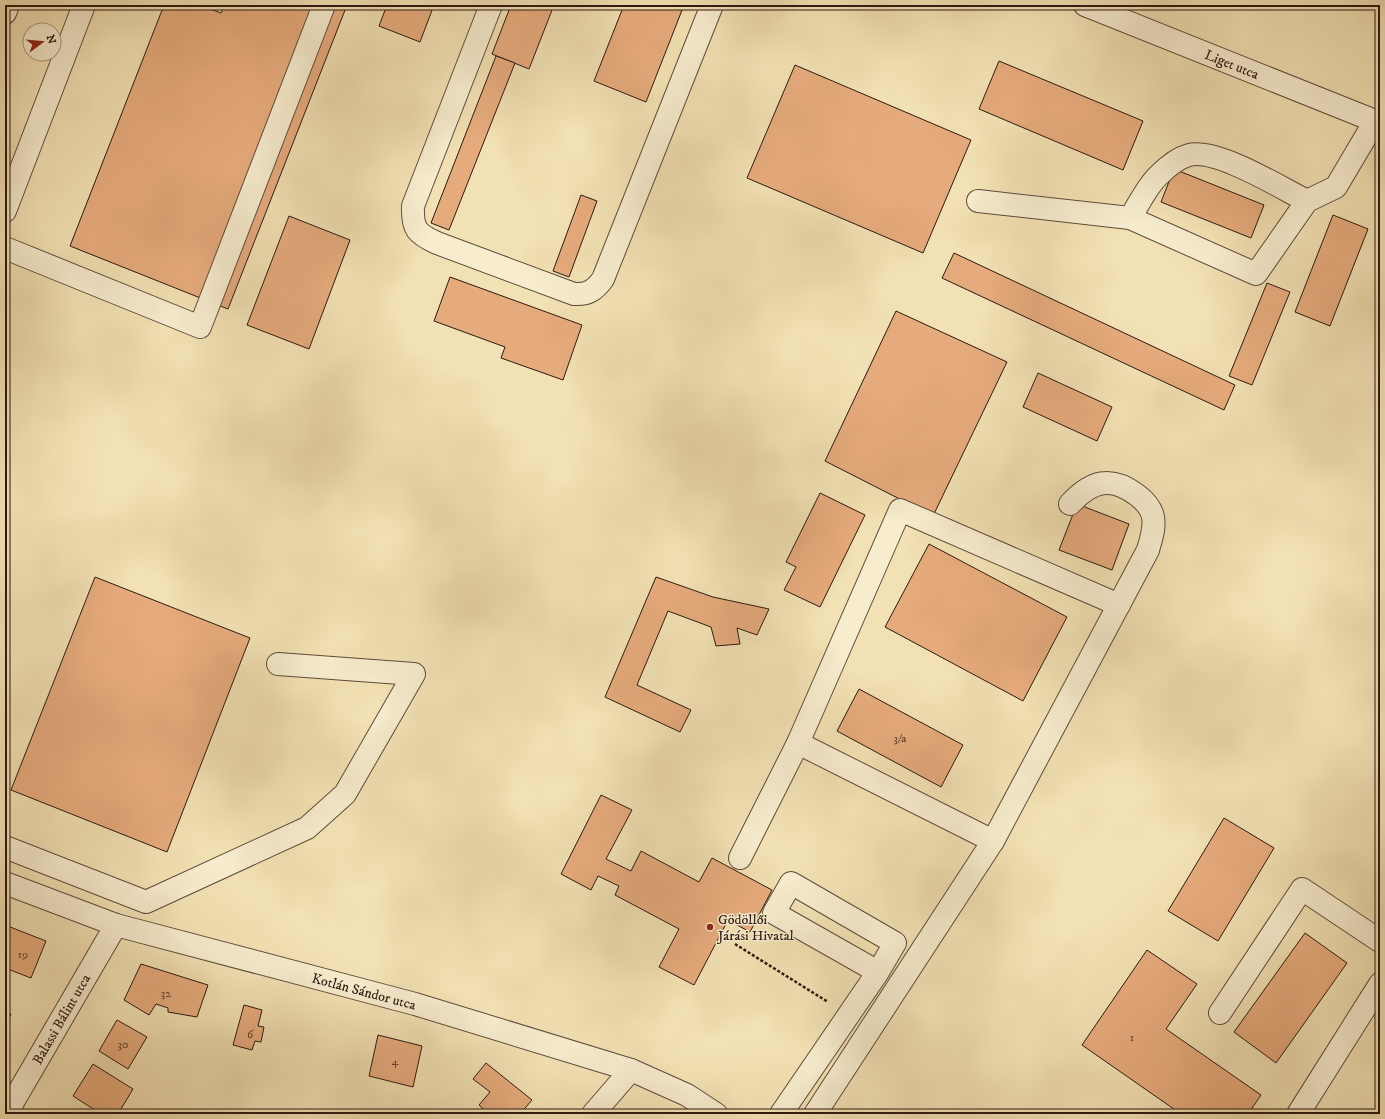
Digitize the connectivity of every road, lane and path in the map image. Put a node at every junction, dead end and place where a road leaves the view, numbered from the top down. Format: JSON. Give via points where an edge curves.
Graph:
{"nodes":[{"id":1,"x":8,"y":5,"type":"edge"},
{"id":2,"x":84,"y":5,"type":"edge"},
{"id":3,"x":324,"y":5,"type":"edge"},
{"id":4,"x":491,"y":5,"type":"edge"},
{"id":5,"x":712,"y":5,"type":"edge"},
{"id":6,"x":1084,"y":5,"type":"edge"},
{"id":7,"x":1108,"y":9,"type":"edge"},
{"id":8,"x":5,"y":13,"type":"edge"},
{"id":9,"x":1377,"y":122,"type":"edge"},
{"id":10,"x":978,"y":201,"type":"dead end"},
{"id":11,"x":1307,"y":201,"type":"junction"},
{"id":12,"x":5,"y":211,"type":"edge"},
{"id":13,"x":1130,"y":218,"type":"junction"},
{"id":14,"x":5,"y":248,"type":"edge"},
{"id":15,"x":1070,"y":504,"type":"dead end"},
{"id":16,"x":1119,"y":605,"type":"junction"},
{"id":17,"x":278,"y":664,"type":"dead end"},
{"id":18,"x":798,"y":743,"type":"junction"},
{"id":19,"x":993,"y":841,"type":"junction"},
{"id":20,"x":5,"y":847,"type":"edge"},
{"id":21,"x":740,"y":858,"type":"dead end"},
{"id":22,"x":5,"y":883,"type":"edge"},
{"id":23,"x":116,"y":925,"type":"junction"},
{"id":24,"x":1380,"y":941,"type":"edge"},
{"id":25,"x":735,"y":944,"type":"dead end"},
{"id":26,"x":878,"y":972,"type":"junction"},
{"id":27,"x":1380,"y":984,"type":"edge"},
{"id":28,"x":1220,"y":1013,"type":"dead end"},
{"id":29,"x":849,"y":1015,"type":"junction"},
{"id":30,"x":631,"y":1070,"type":"junction"},
{"id":31,"x":6,"y":1114,"type":"edge"},
{"id":32,"x":593,"y":1114,"type":"edge"},
{"id":33,"x":716,"y":1114,"type":"edge"},
{"id":34,"x":781,"y":1114,"type":"edge"},
{"id":35,"x":815,"y":1114,"type":"edge"},
{"id":36,"x":1298,"y":1114,"type":"edge"}],
"edges":[{"from":1,"to":8,"type":"street"},
{"from":2,"to":12,"type":"street"},
{"from":3,"to":14,"type":"street","via":[[200,326]]},
{"from":4,"to":5,"type":"street","via":[[413,206],[416,229],[437,243],[581,295],[590,292],[603,279]]},
{"from":6,"to":7,"type":"street","name":"Liget utca"},
{"from":7,"to":9,"type":"street","name":"Liget utca"},
{"from":9,"to":11,"type":"street","via":[[1336,187]]},
{"from":10,"to":13,"type":"street"},
{"from":11,"to":13,"type":"street","via":[[1228,161],[1204,154],[1190,155],[1174,162],[1158,176]]},
{"from":11,"to":13,"type":"street","via":[[1256,274]]},
{"from":15,"to":16,"type":"street","via":[[1082,492],[1106,482],[1124,487],[1146,503],[1152,516],[1154,530],[1148,550]]},
{"from":16,"to":18,"type":"street","via":[[900,510]]},
{"from":16,"to":19,"type":"street"},
{"from":17,"to":20,"type":"street","via":[[414,674],[345,794],[306,828],[146,902]]},
{"from":18,"to":19,"type":"street"},
{"from":18,"to":21,"type":"street"},
{"from":19,"to":35,"type":"street"},
{"from":22,"to":23,"type":"street","name":"Kotlán Sándor utca"},
{"from":23,"to":30,"type":"street","name":"Kotlán Sándor utca","via":[[415,1004]]},
{"from":23,"to":31,"type":"street","name":"Balassi Bálint utca"},
{"from":24,"to":28,"type":"street","via":[[1302,888]]},
{"from":25,"to":29,"type":"path"},
{"from":26,"to":26,"type":"street","via":[[895,943],[791,883],[774,913]]},
{"from":26,"to":29,"type":"street"},
{"from":27,"to":36,"type":"street"},
{"from":29,"to":34,"type":"street"},
{"from":30,"to":32,"type":"street"},
{"from":30,"to":33,"type":"street","name":"Kotlán Sándor utca","via":[[687,1095]]}]}
